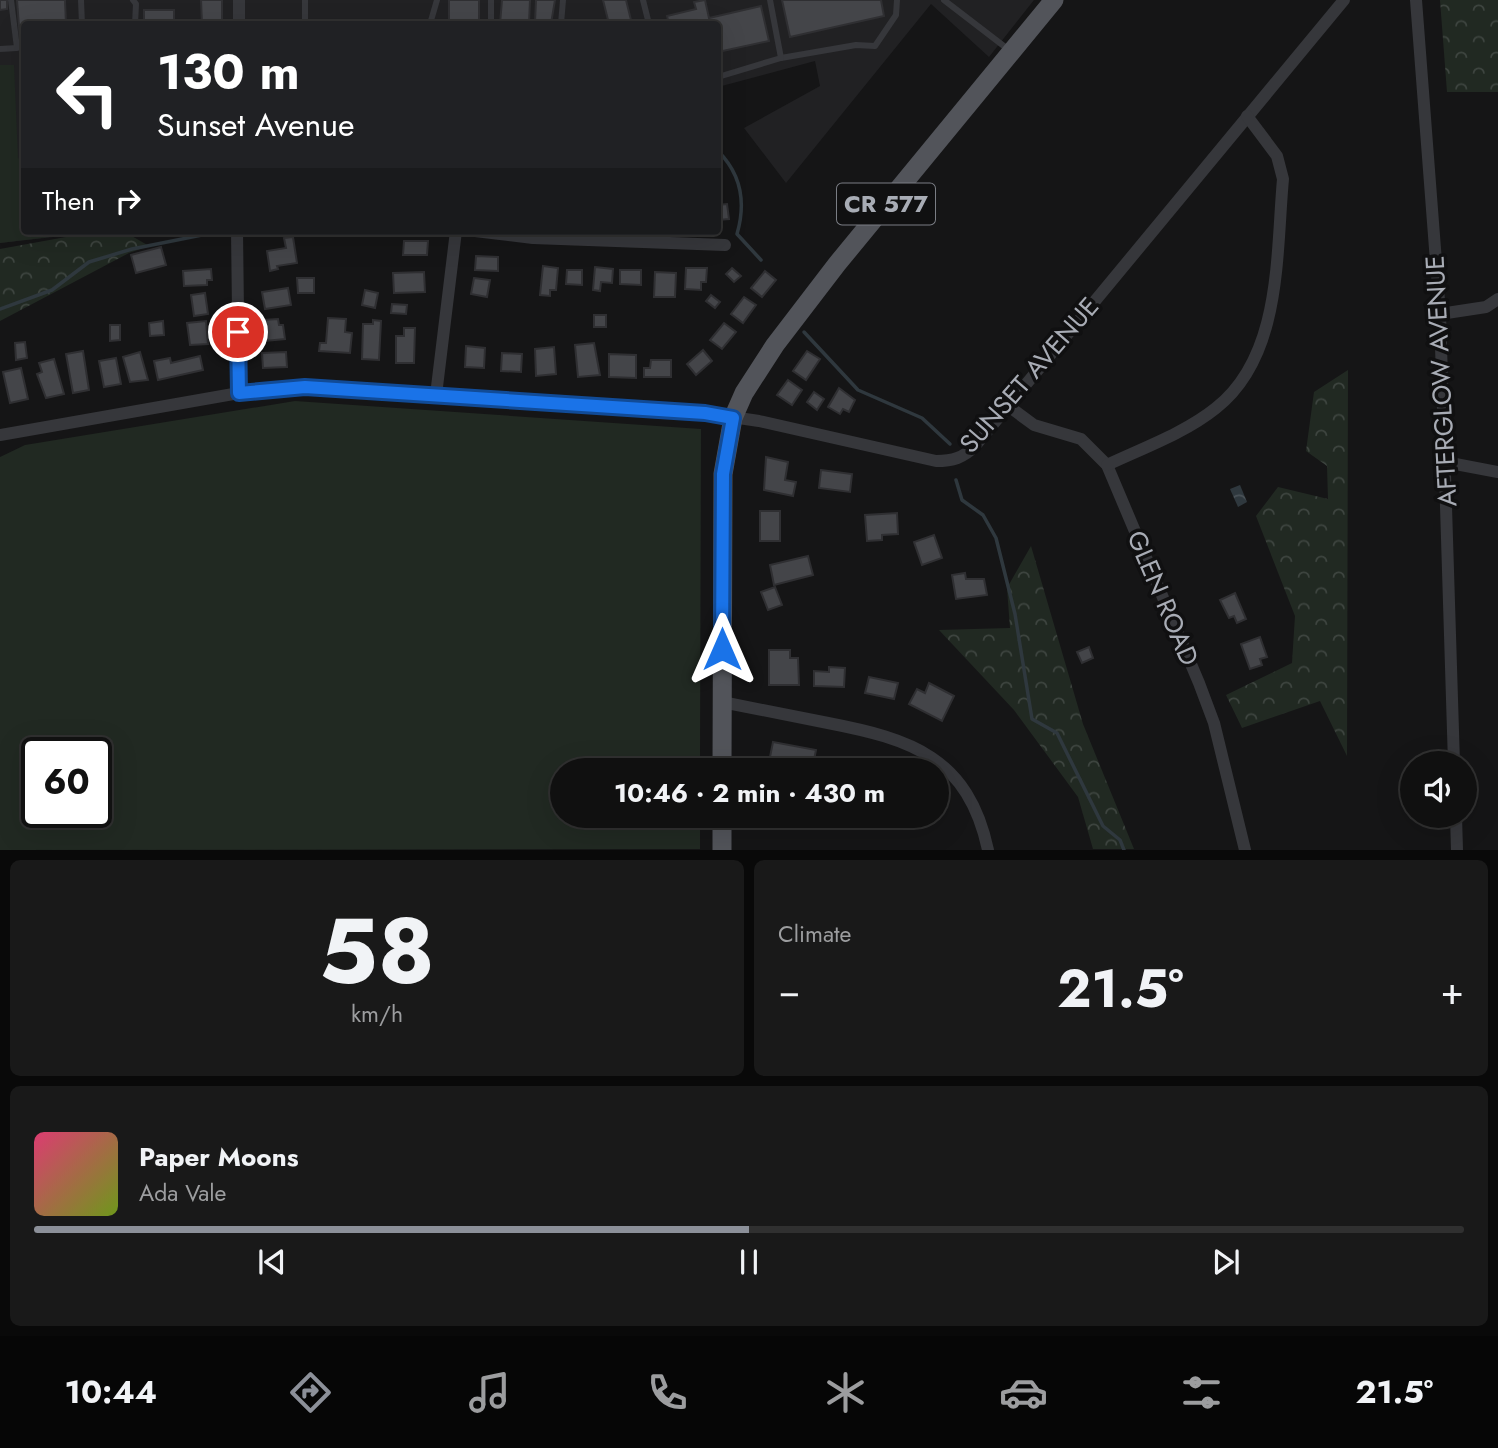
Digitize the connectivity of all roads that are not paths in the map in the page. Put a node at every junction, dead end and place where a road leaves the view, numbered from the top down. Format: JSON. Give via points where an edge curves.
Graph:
{"nodes":[{"id":1,"x":11,"y":0,"type":"edge"},
{"id":2,"x":81,"y":0,"type":"edge"},
{"id":3,"x":133,"y":0,"type":"edge"},
{"id":4,"x":239,"y":0,"type":"edge"},
{"id":5,"x":305,"y":0,"type":"edge"},
{"id":6,"x":438,"y":0,"type":"edge"},
{"id":7,"x":491,"y":0,"type":"edge"},
{"id":8,"x":563,"y":0,"type":"edge"},
{"id":9,"x":643,"y":0,"type":"edge"},
{"id":10,"x":770,"y":0,"type":"edge"},
{"id":11,"x":897,"y":0,"type":"edge"},
{"id":12,"x":944,"y":0,"type":"edge"},
{"id":13,"x":1054,"y":0,"type":"edge"},
{"id":14,"x":1344,"y":0,"type":"edge"},
{"id":15,"x":1416,"y":0,"type":"edge"},
{"id":16,"x":82,"y":21,"type":"edge"},
{"id":17,"x":135,"y":21,"type":"edge"},
{"id":18,"x":239,"y":21,"type":"edge"},
{"id":19,"x":305,"y":21,"type":"edge"},
{"id":20,"x":431,"y":21,"type":"edge"},
{"id":21,"x":491,"y":21,"type":"edge"},
{"id":22,"x":561,"y":21,"type":"edge"},
{"id":23,"x":648,"y":21,"type":"edge"},
{"id":24,"x":0,"y":49,"type":"edge"},
{"id":25,"x":1013,"y":53,"type":"junction"},
{"id":26,"x":781,"y":58,"type":"junction"},
{"id":27,"x":721,"y":76,"type":"edge"},
{"id":28,"x":1247,"y":116,"type":"junction"},
{"id":29,"x":237,"y":235,"type":"edge"},
{"id":30,"x":456,"y":235,"type":"edge"},
{"id":31,"x":508,"y":235,"type":"edge"},
{"id":32,"x":725,"y":245,"type":"dead end"},
{"id":33,"x":1498,"y":299,"type":"edge"},
{"id":34,"x":1440,"y":314,"type":"junction"},
{"id":35,"x":239,"y":393,"type":"junction"},
{"id":36,"x":436,"y":395,"type":"junction"},
{"id":37,"x":1007,"y":405,"type":"junction"},
{"id":38,"x":733,"y":418,"type":"junction"},
{"id":39,"x":0,"y":435,"type":"edge"},
{"id":40,"x":1445,"y":462,"type":"junction"},
{"id":41,"x":1107,"y":465,"type":"junction"},
{"id":42,"x":1498,"y":472,"type":"edge"},
{"id":43,"x":722,"y":702,"type":"junction"},
{"id":44,"x":1454,"y":751,"type":"edge"},
{"id":45,"x":722,"y":758,"type":"edge"},
{"id":46,"x":722,"y":828,"type":"edge"},
{"id":47,"x":1456,"y":828,"type":"edge"},
{"id":48,"x":722,"y":849,"type":"edge"},
{"id":49,"x":988,"y":849,"type":"edge"},
{"id":50,"x":1245,"y":849,"type":"edge"},
{"id":51,"x":1457,"y":849,"type":"edge"}],
"edges":[{"from":1,"to":24,"type":"lane","via":[[16,48]]},
{"from":2,"to":16,"type":"lane"},
{"from":3,"to":17,"type":"lane"},
{"from":4,"to":18,"type":"street"},
{"from":5,"to":19,"type":"lane"},
{"from":6,"to":20,"type":"lane"},
{"from":7,"to":21,"type":"lane"},
{"from":8,"to":22,"type":"lane"},
{"from":9,"to":23,"type":"lane"},
{"from":10,"to":26,"type":"lane"},
{"from":11,"to":26,"type":"lane","via":[[896,15],[875,46]]},
{"from":12,"to":25,"type":"lane"},
{"from":13,"to":25,"type":"main road","number":"CR 577"},
{"from":14,"to":28,"type":"street","name":"SUNSET AVENUE"},
{"from":15,"to":34,"type":"street","name":"AFTERGLOW AVENUE"},
{"from":25,"to":38,"type":"main road","number":"CR 577","via":[[783,334]]},
{"from":26,"to":27,"type":"lane"},
{"from":28,"to":37,"type":"street","name":"SUNSET AVENUE"},
{"from":28,"to":41,"type":"street","via":[[1277,156],[1283,179],[1269,316],[1259,352],[1244,379],[1216,408]]},
{"from":29,"to":35,"type":"street"},
{"from":30,"to":36,"type":"street"},
{"from":31,"to":32,"type":"street"},
{"from":33,"to":34,"type":"street","via":[[1486,307]]},
{"from":34,"to":40,"type":"street","name":"AFTERGLOW AVENUE"},
{"from":35,"to":36,"type":"street","name":"SUNSET AVENUE","via":[[305,387]]},
{"from":35,"to":39,"type":"street","name":"SUNSET AVENUE"},
{"from":36,"to":38,"type":"street","name":"SUNSET AVENUE"},
{"from":37,"to":38,"type":"street","name":"SUNSET AVENUE","via":[[964,456],[944,461]]},
{"from":37,"to":41,"type":"street","name":"GLEN ROAD","via":[[1034,425],[1081,439]]},
{"from":38,"to":43,"type":"main road","number":"CR 577","via":[[723,474]]},
{"from":40,"to":42,"type":"street"},
{"from":40,"to":44,"type":"street","name":"AFTERGLOW AVENUE"},
{"from":41,"to":50,"type":"street","name":"GLEN ROAD","via":[[1203,693]]},
{"from":43,"to":45,"type":"main road","number":"CR 577"},
{"from":43,"to":49,"type":"street","via":[[911,744],[941,765],[966,794]]},
{"from":46,"to":48,"type":"main road"},
{"from":47,"to":51,"type":"street"}]}
